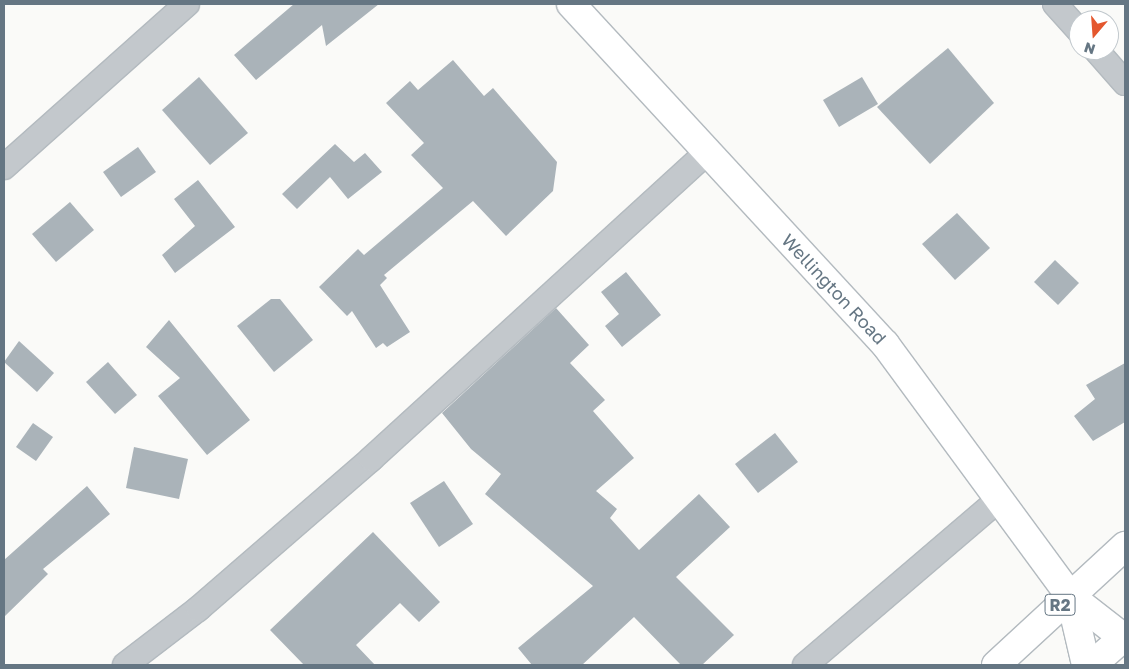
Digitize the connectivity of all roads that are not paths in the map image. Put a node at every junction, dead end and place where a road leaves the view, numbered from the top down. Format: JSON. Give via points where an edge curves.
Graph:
{"nodes":[{"id":1,"x":187,"y":4,"type":"edge"},
{"id":2,"x":571,"y":4,"type":"edge"},
{"id":3,"x":1054,"y":4,"type":"edge"},
{"id":4,"x":1069,"y":20,"type":"edge"},
{"id":5,"x":1105,"y":60,"type":"edge"},
{"id":6,"x":1125,"y":83,"type":"edge"},
{"id":7,"x":706,"y":153,"type":"junction"},
{"id":8,"x":4,"y":167,"type":"edge"},
{"id":9,"x":997,"y":501,"type":"junction"},
{"id":10,"x":1125,"y":546,"type":"edge"},
{"id":11,"x":1070,"y":596,"type":"junction"},
{"id":12,"x":1125,"y":637,"type":"edge"},
{"id":13,"x":125,"y":665,"type":"edge"},
{"id":14,"x":805,"y":665,"type":"edge"},
{"id":15,"x":996,"y":665,"type":"edge"},
{"id":16,"x":1086,"y":665,"type":"edge"},
{"id":17,"x":1092,"y":665,"type":"edge"}],
"edges":[{"from":1,"to":8,"type":"street"},
{"from":2,"to":7,"type":"main road","name":"Wellington Road"},
{"from":3,"to":4,"type":"street"},
{"from":5,"to":6,"type":"street"},
{"from":7,"to":9,"type":"main road","name":"Wellington Road","via":[[885,344]]},
{"from":7,"to":13,"type":"street","via":[[371,459],[198,609]]},
{"from":9,"to":11,"type":"main road","name":"Wellington Road"},
{"from":9,"to":14,"type":"street"},
{"from":10,"to":11,"type":"main road","number":"R2"},
{"from":11,"to":12,"type":"main road"},
{"from":11,"to":15,"type":"main road","number":"R2"},
{"from":11,"to":16,"type":"main road"},
{"from":12,"to":17,"type":"main road"}]}
